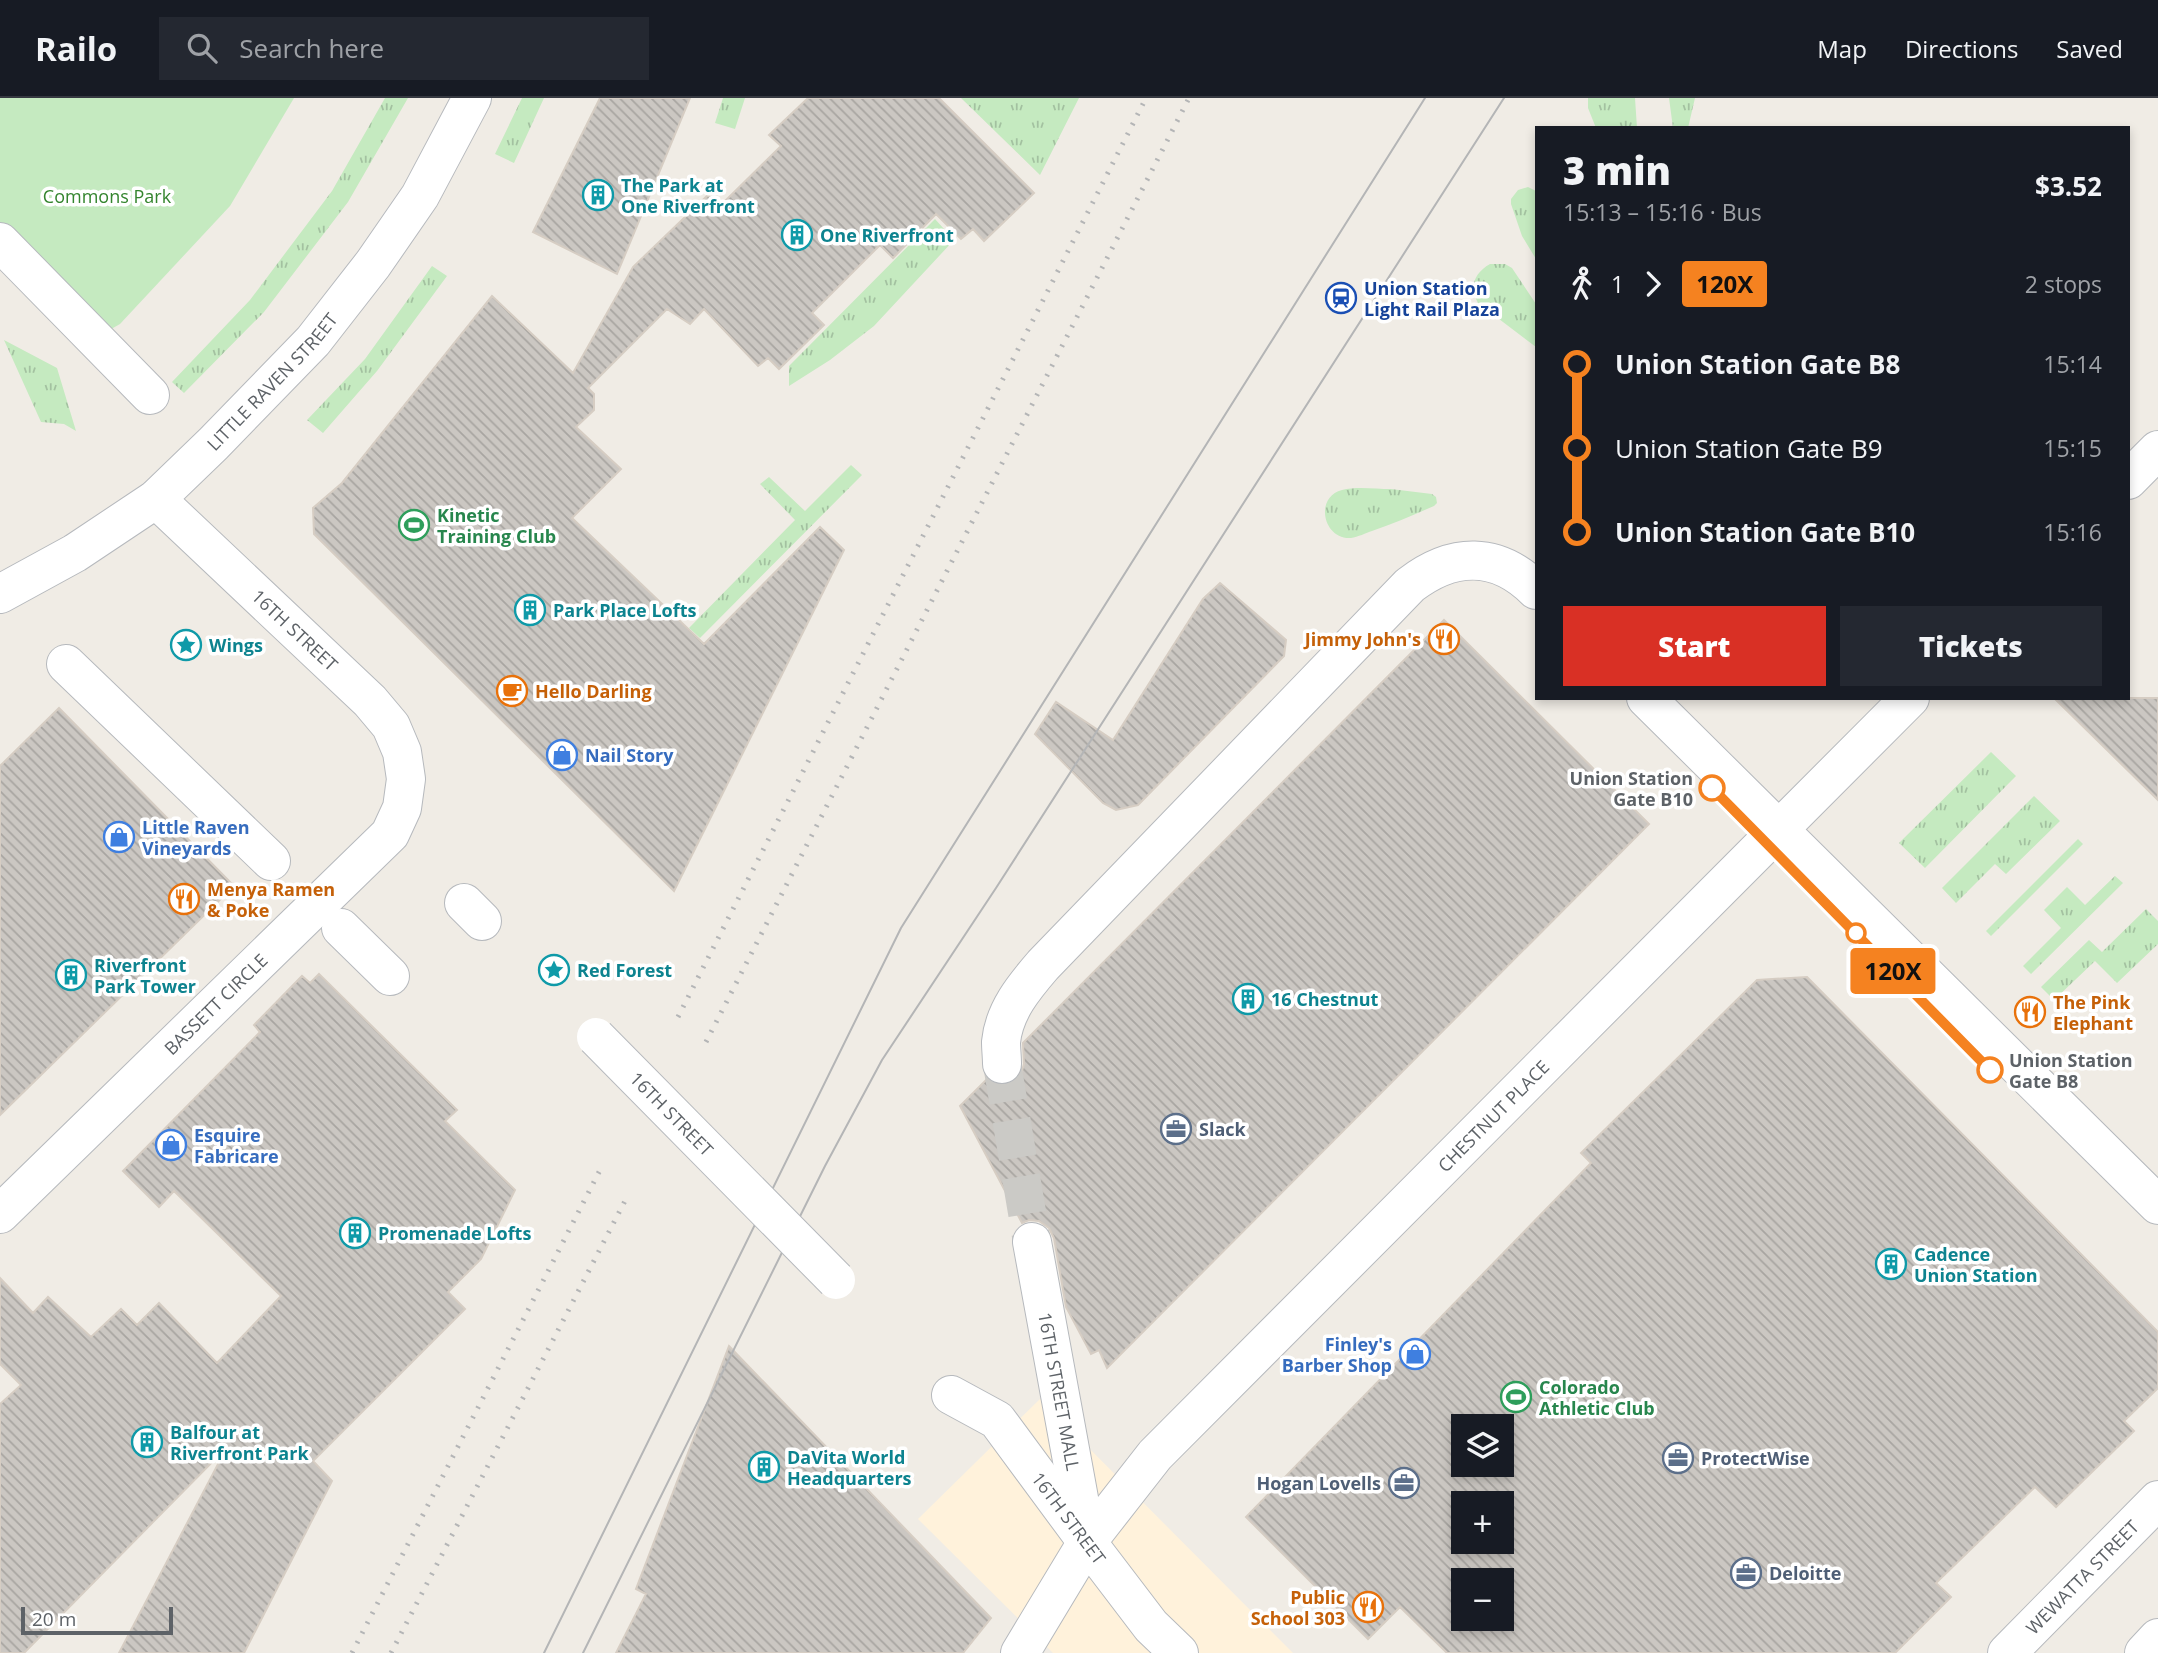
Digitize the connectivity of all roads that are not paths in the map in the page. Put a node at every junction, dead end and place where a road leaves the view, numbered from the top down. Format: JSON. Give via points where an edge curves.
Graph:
{"nodes":[{"id":1,"x":472,"y":98,"type":"edge"},
{"id":2,"x":0,"y":242,"type":"edge"},
{"id":3,"x":150,"y":395,"type":"dead end"},
{"id":4,"x":2158,"y":450,"type":"edge"},
{"id":5,"x":2130,"y":478,"type":"edge"},
{"id":6,"x":156,"y":499,"type":"junction"},
{"id":7,"x":1535,"y":589,"type":"edge"},
{"id":8,"x":0,"y":594,"type":"edge"},
{"id":9,"x":66,"y":664,"type":"dead end"},
{"id":10,"x":1648,"y":700,"type":"edge"},
{"id":11,"x":1908,"y":700,"type":"edge"},
{"id":12,"x":406,"y":779,"type":"joint"},
{"id":13,"x":1779,"y":830,"type":"junction"},
{"id":14,"x":271,"y":861,"type":"dead end"},
{"id":15,"x":341,"y":928,"type":"dead end"},
{"id":16,"x":390,"y":976,"type":"dead end"},
{"id":17,"x":596,"y":1037,"type":"dead end"},
{"id":18,"x":1002,"y":1064,"type":"tunnel mouth"},
{"id":19,"x":2158,"y":1205,"type":"edge"},
{"id":20,"x":0,"y":1214,"type":"edge"},
{"id":21,"x":1032,"y":1242,"type":"tunnel mouth"},
{"id":22,"x":836,"y":1280,"type":"dead end"},
{"id":23,"x":951,"y":1395,"type":"dead end"},
{"id":24,"x":2158,"y":1500,"type":"edge"},
{"id":25,"x":1087,"y":1542,"type":"junction"},
{"id":26,"x":2158,"y":1638,"type":"edge"},
{"id":27,"x":1020,"y":1653,"type":"edge"},
{"id":28,"x":1179,"y":1653,"type":"edge"},
{"id":29,"x":2007,"y":1653,"type":"edge"},
{"id":30,"x":2144,"y":1653,"type":"edge"}],
"edges":[{"from":1,"to":6,"type":"street","name":"LITTLE RAVEN STREET","via":[[420,196],[313,341]]},
{"from":2,"to":3,"type":"street"},
{"from":4,"to":5,"type":"street"},
{"from":6,"to":8,"type":"street","name":"LITTLE RAVEN STREET","via":[[75,553]]},
{"from":6,"to":12,"type":"street","name":"16TH STREET","via":[[370,701],[391,726],[402,752]]},
{"from":7,"to":18,"type":"street","via":[[1524,577],[1490,562],[1445,564],[1423,575],[1022,989],[1001,1042]]},
{"from":9,"to":14,"type":"street"},
{"from":10,"to":13,"type":"street"},
{"from":11,"to":13,"type":"street","name":"CHESTNUT PLACE"},
{"from":12,"to":20,"type":"street","name":"BASSETT CIRCLE","via":[[402,808],[390,834]]},
{"from":13,"to":19,"type":"street"},
{"from":13,"to":25,"type":"street","name":"CHESTNUT PLACE","via":[[1155,1455]]},
{"from":15,"to":16,"type":"street"},
{"from":17,"to":22,"type":"street","name":"16TH STREET","bridge":true},
{"from":21,"to":25,"type":"street","name":"16TH STREET MALL"},
{"from":23,"to":25,"type":"street","name":"16TH STREET","via":[[997,1420]]},
{"from":24,"to":29,"type":"street","name":"WEWATTA STREET"},
{"from":25,"to":27,"type":"street","name":"CHESTNUT PLACE"},
{"from":25,"to":28,"type":"street","name":"16TH STREET","via":[[1152,1626]]},
{"from":26,"to":30,"type":"street"}]}
